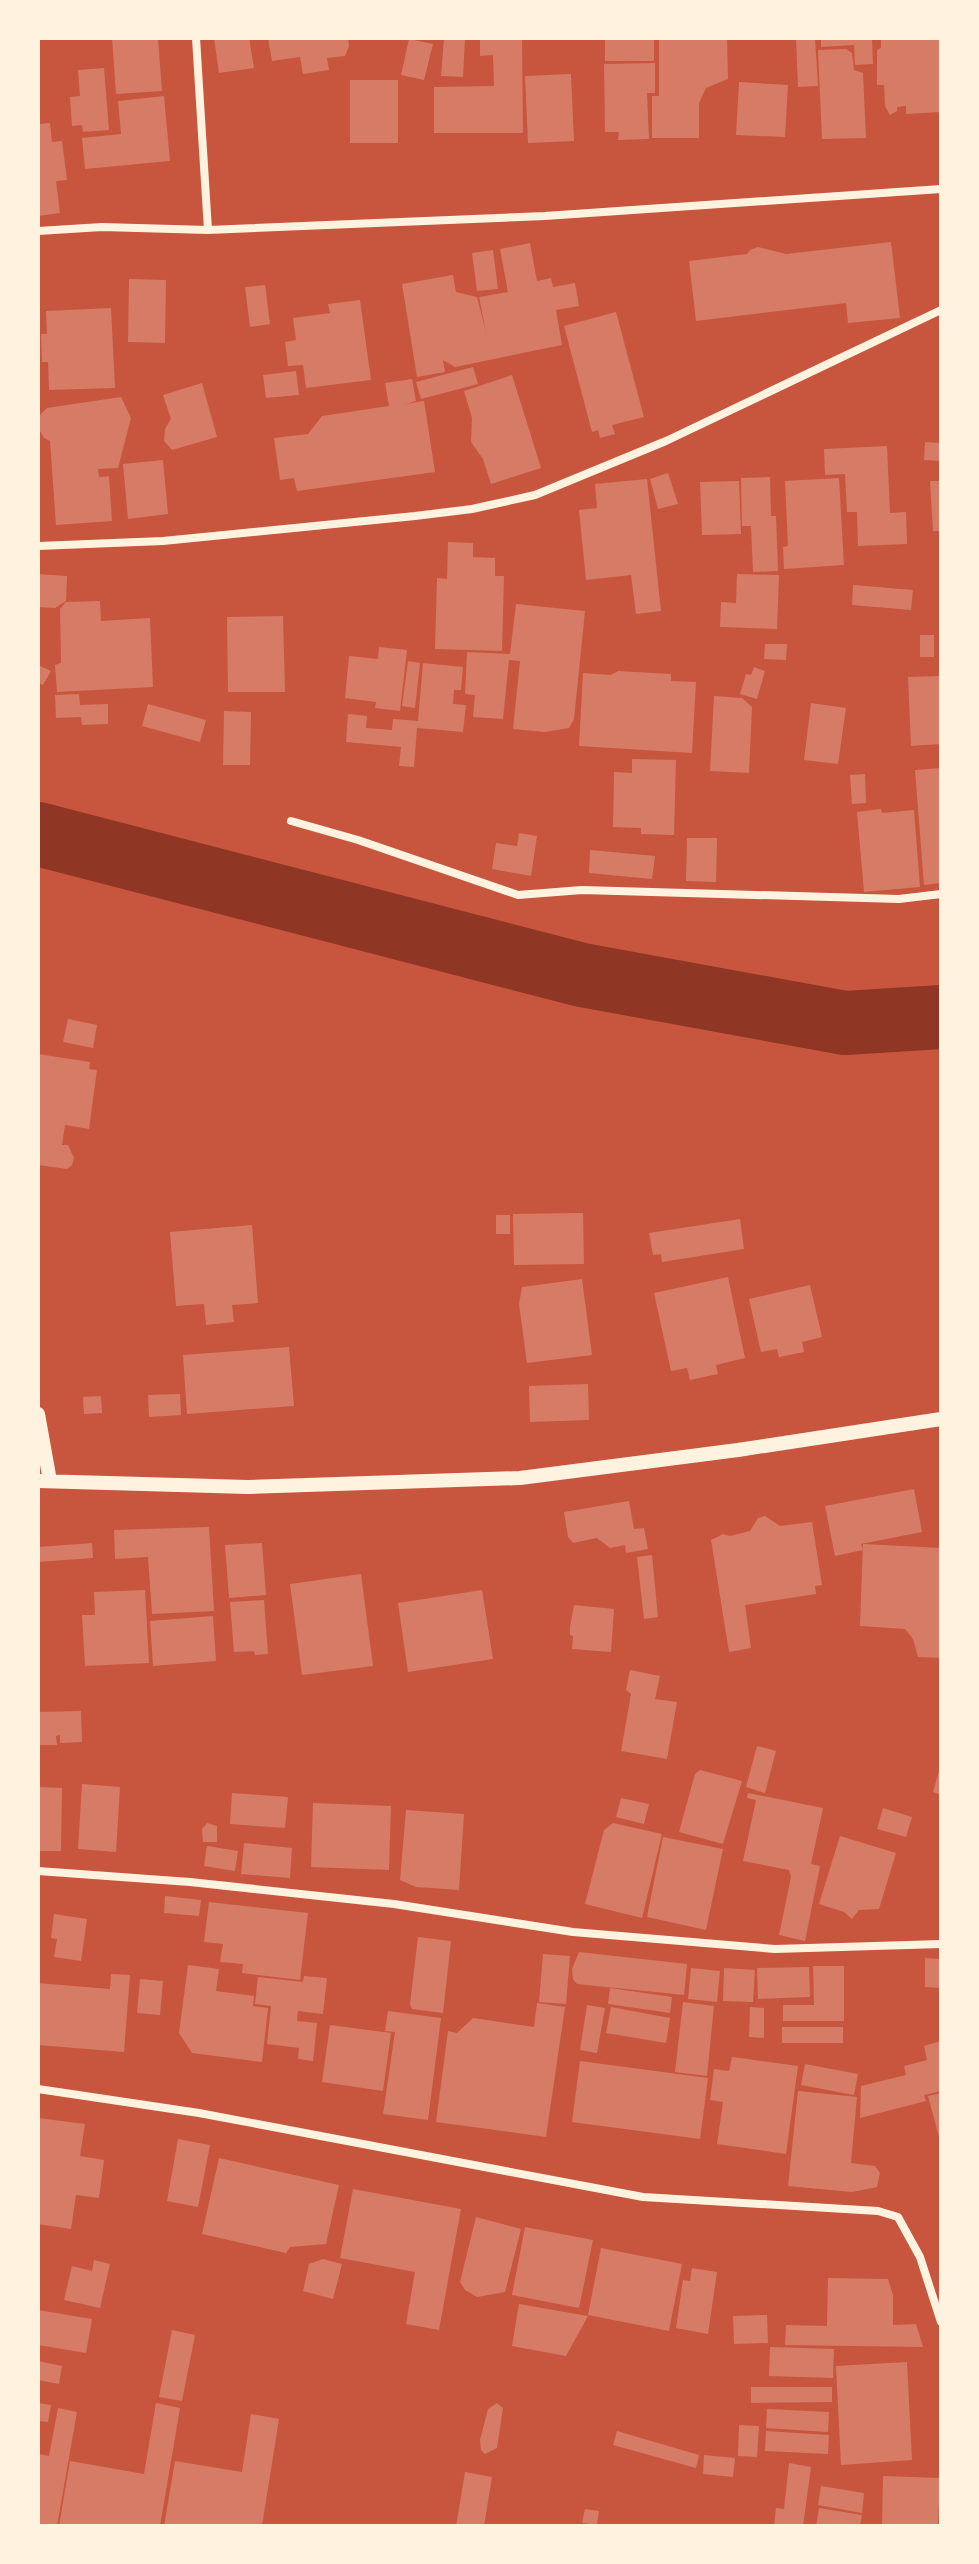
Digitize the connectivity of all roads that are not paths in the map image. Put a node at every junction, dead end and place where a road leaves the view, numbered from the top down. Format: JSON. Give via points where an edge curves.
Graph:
{"nodes":[{"id":1,"x":196,"y":38,"type":"edge"},
{"id":2,"x":941,"y":189,"type":"edge"},
{"id":3,"x":208,"y":230,"type":"junction"},
{"id":4,"x":38,"y":231,"type":"edge"},
{"id":5,"x":941,"y":310,"type":"edge"},
{"id":6,"x":38,"y":546,"type":"edge"},
{"id":7,"x":291,"y":821,"type":"dead end"},
{"id":8,"x":941,"y":894,"type":"edge"},
{"id":9,"x":38,"y":1414,"type":"edge"},
{"id":10,"x":941,"y":1419,"type":"edge"},
{"id":11,"x":44,"y":1481,"type":"edge"},
{"id":12,"x":38,"y":1871,"type":"edge"},
{"id":13,"x":941,"y":1944,"type":"edge"},
{"id":14,"x":38,"y":2089,"type":"edge"},
{"id":15,"x":941,"y":2322,"type":"edge"}],
"edges":[{"from":1,"to":3,"type":"street"},
{"from":2,"to":3,"type":"street","via":[[545,216]]},
{"from":3,"to":4,"type":"street"},
{"from":5,"to":6,"type":"street","via":[[666,441],[535,495],[415,516],[163,541]]},
{"from":7,"to":8,"type":"street","via":[[518,895],[582,890],[899,899]]},
{"from":9,"to":11,"type":"street"},
{"from":10,"to":11,"type":"street","via":[[520,1478],[248,1487]]},
{"from":12,"to":13,"type":"street","via":[[190,1882],[394,1904],[573,1932],[775,1949]]},
{"from":14,"to":15,"type":"street","via":[[199,2113],[643,2197],[878,2211],[898,2217],[920,2257]]}]}
